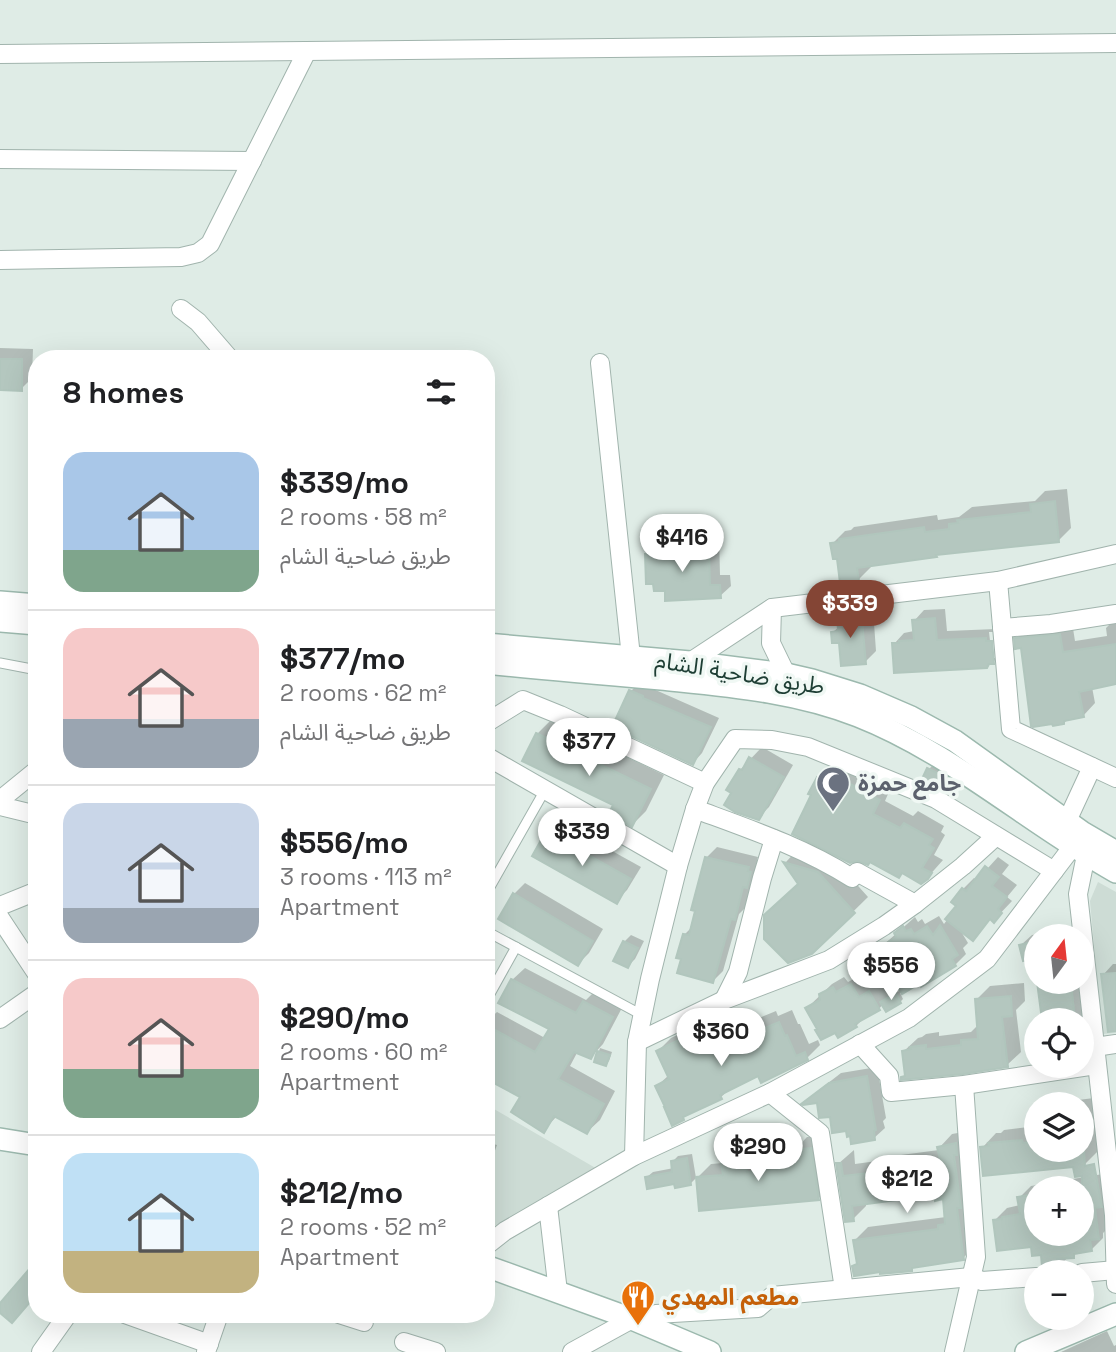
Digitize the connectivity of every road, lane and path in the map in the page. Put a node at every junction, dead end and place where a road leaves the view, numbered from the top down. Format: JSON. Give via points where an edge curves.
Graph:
{"nodes":[{"id":1,"x":1116,"y":43,"type":"edge"},
{"id":2,"x":307,"y":51,"type":"junction"},
{"id":3,"x":0,"y":54,"type":"edge"},
{"id":4,"x":0,"y":159,"type":"edge"},
{"id":5,"x":252,"y":160,"type":"junction"},
{"id":6,"x":0,"y":260,"type":"edge"},
{"id":7,"x":181,"y":309,"type":"dead end"},
{"id":8,"x":222,"y":350,"type":"edge"},
{"id":9,"x":600,"y":363,"type":"dead end"},
{"id":10,"x":1116,"y":554,"type":"edge"},
{"id":11,"x":998,"y":581,"type":"junction"},
{"id":12,"x":0,"y":602,"type":"edge"},
{"id":13,"x":28,"y":604,"type":"edge"},
{"id":14,"x":772,"y":608,"type":"junction"},
{"id":15,"x":1116,"y":614,"type":"edge"},
{"id":16,"x":0,"y":621,"type":"edge"},
{"id":17,"x":28,"y":623,"type":"edge"},
{"id":18,"x":1002,"y":628,"type":"junction"},
{"id":19,"x":495,"y":645,"type":"edge"},
{"id":20,"x":631,"y":657,"type":"junction"},
{"id":21,"x":690,"y":662,"type":"junction"},
{"id":22,"x":0,"y":663,"type":"edge"},
{"id":23,"x":495,"y":664,"type":"edge"},
{"id":24,"x":28,"y":668,"type":"edge"},
{"id":25,"x":786,"y":674,"type":"junction"},
{"id":26,"x":495,"y":717,"type":"edge"},
{"id":27,"x":495,"y":761,"type":"edge"},
{"id":28,"x":1092,"y":767,"type":"junction"},
{"id":29,"x":28,"y":777,"type":"edge"},
{"id":30,"x":1116,"y":778,"type":"edge"},
{"id":31,"x":705,"y":783,"type":"junction"},
{"id":32,"x":545,"y":790,"type":"junction"},
{"id":33,"x":0,"y":800,"type":"edge"},
{"id":34,"x":0,"y":806,"type":"edge"},
{"id":35,"x":695,"y":809,"type":"junction"},
{"id":36,"x":28,"y":813,"type":"edge"},
{"id":37,"x":1067,"y":821,"type":"junction"},
{"id":38,"x":996,"y":836,"type":"junction"},
{"id":39,"x":774,"y":839,"type":"junction"},
{"id":40,"x":1079,"y":850,"type":"junction"},
{"id":41,"x":1116,"y":852,"type":"edge"},
{"id":42,"x":678,"y":866,"type":"junction"},
{"id":43,"x":1054,"y":871,"type":"junction"},
{"id":44,"x":1116,"y":872,"type":"edge"},
{"id":45,"x":495,"y":878,"type":"edge"},
{"id":46,"x":28,"y":894,"type":"edge"},
{"id":47,"x":915,"y":904,"type":"junction"},
{"id":48,"x":0,"y":905,"type":"edge"},
{"id":49,"x":2,"y":925,"type":"edge"},
{"id":50,"x":495,"y":936,"type":"edge"},
{"id":51,"x":516,"y":947,"type":"junction"},
{"id":52,"x":28,"y":961,"type":"edge"},
{"id":53,"x":495,"y":985,"type":"edge"},
{"id":54,"x":28,"y":999,"type":"edge"},
{"id":55,"x":724,"y":1000,"type":"junction"},
{"id":56,"x":642,"y":1015,"type":"junction"},
{"id":57,"x":0,"y":1019,"type":"edge"},
{"id":58,"x":637,"y":1042,"type":"junction"},
{"id":59,"x":860,"y":1044,"type":"junction"},
{"id":60,"x":1116,"y":1044,"type":"edge"},
{"id":61,"x":1095,"y":1056,"type":"junction"},
{"id":62,"x":964,"y":1085,"type":"junction"},
{"id":63,"x":770,"y":1094,"type":"junction"},
{"id":64,"x":1110,"y":1136,"type":"edge"},
{"id":65,"x":0,"y":1139,"type":"edge"},
{"id":66,"x":28,"y":1143,"type":"edge"},
{"id":67,"x":634,"y":1156,"type":"junction"},
{"id":68,"x":548,"y":1206,"type":"junction"},
{"id":69,"x":1115,"y":1215,"type":"edge"},
{"id":70,"x":495,"y":1239,"type":"edge"},
{"id":71,"x":495,"y":1269,"type":"edge"},
{"id":72,"x":1116,"y":1270,"type":"edge"},
{"id":73,"x":1094,"y":1272,"type":"edge"},
{"id":74,"x":971,"y":1277,"type":"junction"},
{"id":75,"x":1024,"y":1278,"type":"edge"},
{"id":76,"x":1116,"y":1284,"type":"edge"},
{"id":77,"x":844,"y":1289,"type":"junction"},
{"id":78,"x":558,"y":1292,"type":"junction"},
{"id":79,"x":1116,"y":1314,"type":"edge"},
{"id":80,"x":632,"y":1319,"type":"junction"},
{"id":81,"x":62,"y":1323,"type":"edge"},
{"id":82,"x":147,"y":1323,"type":"edge"},
{"id":83,"x":216,"y":1323,"type":"edge"},
{"id":84,"x":404,"y":1342,"type":"dead end"},
{"id":85,"x":208,"y":1348,"type":"edge"},
{"id":86,"x":41,"y":1352,"type":"edge"},
{"id":87,"x":436,"y":1352,"type":"edge"},
{"id":88,"x":572,"y":1352,"type":"edge"},
{"id":89,"x":710,"y":1352,"type":"edge"},
{"id":90,"x":954,"y":1352,"type":"edge"},
{"id":91,"x":1026,"y":1352,"type":"edge"}],
"edges":[{"from":1,"to":2,"type":"street"},
{"from":2,"to":3,"type":"street"},
{"from":2,"to":5,"type":"street"},
{"from":4,"to":5,"type":"street"},
{"from":5,"to":6,"type":"street","via":[[210,244],[198,253]]},
{"from":7,"to":8,"type":"street"},
{"from":9,"to":20,"type":"street"},
{"from":10,"to":11,"type":"street"},
{"from":11,"to":14,"type":"street"},
{"from":11,"to":18,"type":"street"},
{"from":12,"to":13,"type":"main road"},
{"from":14,"to":21,"type":"street"},
{"from":14,"to":25,"type":"street","via":[[771,643]]},
{"from":15,"to":18,"type":"street"},
{"from":16,"to":17,"type":"main road"},
{"from":18,"to":28,"type":"street","via":[[1011,729]]},
{"from":19,"to":20,"type":"main road","name":"طريق ضاحية الشام"},
{"from":20,"to":21,"type":"main road","name":"طريق ضاحية الشام"},
{"from":21,"to":25,"type":"main road","name":"طريق ضاحية الشام"},
{"from":22,"to":24,"type":"lane"},
{"from":23,"to":40,"type":"main road","name":"طريق ضاحية الشام","via":[[744,687],[858,716],[942,758]]},
{"from":25,"to":37,"type":"main road","name":"طريق ضاحية الشام","via":[[860,695],[955,741]]},
{"from":26,"to":31,"type":"street","via":[[523,700]]},
{"from":27,"to":32,"type":"street"},
{"from":28,"to":30,"type":"street"},
{"from":28,"to":37,"type":"street"},
{"from":29,"to":33,"type":"street"},
{"from":31,"to":35,"type":"street"},
{"from":31,"to":38,"type":"street","via":[[735,739],[772,740],[808,747],[936,799]]},
{"from":32,"to":42,"type":"street"},
{"from":32,"to":45,"type":"lane"},
{"from":34,"to":36,"type":"street"},
{"from":35,"to":39,"type":"street"},
{"from":35,"to":42,"type":"street"},
{"from":37,"to":41,"type":"main road","name":"طريق ضاحية الشام"},
{"from":38,"to":43,"type":"street"},
{"from":38,"to":47,"type":"street"},
{"from":39,"to":47,"type":"street","via":[[852,878],[857,872]]},
{"from":39,"to":55,"type":"street","via":[[738,972]]},
{"from":40,"to":43,"type":"street"},
{"from":40,"to":44,"type":"main road","name":"طريق ضاحية الشام"},
{"from":40,"to":61,"type":"street","via":[[1078,894]]},
{"from":42,"to":56,"type":"street"},
{"from":43,"to":59,"type":"street","via":[[987,959],[909,1017]]},
{"from":46,"to":48,"type":"street"},
{"from":47,"to":55,"type":"street","via":[[829,960]]},
{"from":49,"to":52,"type":"street"},
{"from":50,"to":51,"type":"lane"},
{"from":51,"to":53,"type":"lane"},
{"from":51,"to":56,"type":"lane"},
{"from":54,"to":57,"type":"street"},
{"from":55,"to":58,"type":"street"},
{"from":56,"to":58,"type":"street"},
{"from":58,"to":67,"type":"street"},
{"from":59,"to":62,"type":"street","via":[[889,1076],[891,1092]]},
{"from":59,"to":63,"type":"street"},
{"from":60,"to":61,"type":"street"},
{"from":61,"to":62,"type":"street"},
{"from":61,"to":64,"type":"street"},
{"from":62,"to":74,"type":"street","via":[[976,1257]]},
{"from":63,"to":67,"type":"street"},
{"from":63,"to":77,"type":"street","via":[[820,1133]]},
{"from":64,"to":69,"type":"street"},
{"from":65,"to":66,"type":"main road"},
{"from":67,"to":68,"type":"street"},
{"from":68,"to":70,"type":"street"},
{"from":68,"to":78,"type":"street"},
{"from":69,"to":72,"type":"street"},
{"from":71,"to":78,"type":"main road"},
{"from":72,"to":73,"type":"street"},
{"from":72,"to":76,"type":"street"},
{"from":74,"to":75,"type":"street","via":[[982,1281]]},
{"from":74,"to":77,"type":"street"},
{"from":74,"to":90,"type":"street"},
{"from":77,"to":80,"type":"street","via":[[772,1296],[758,1308]]},
{"from":78,"to":80,"type":"main road"},
{"from":79,"to":91,"type":"main road"},
{"from":80,"to":88,"type":"street"},
{"from":80,"to":89,"type":"main road"},
{"from":81,"to":86,"type":"street"},
{"from":82,"to":85,"type":"street"},
{"from":83,"to":85,"type":"street"},
{"from":84,"to":87,"type":"street"}]}
